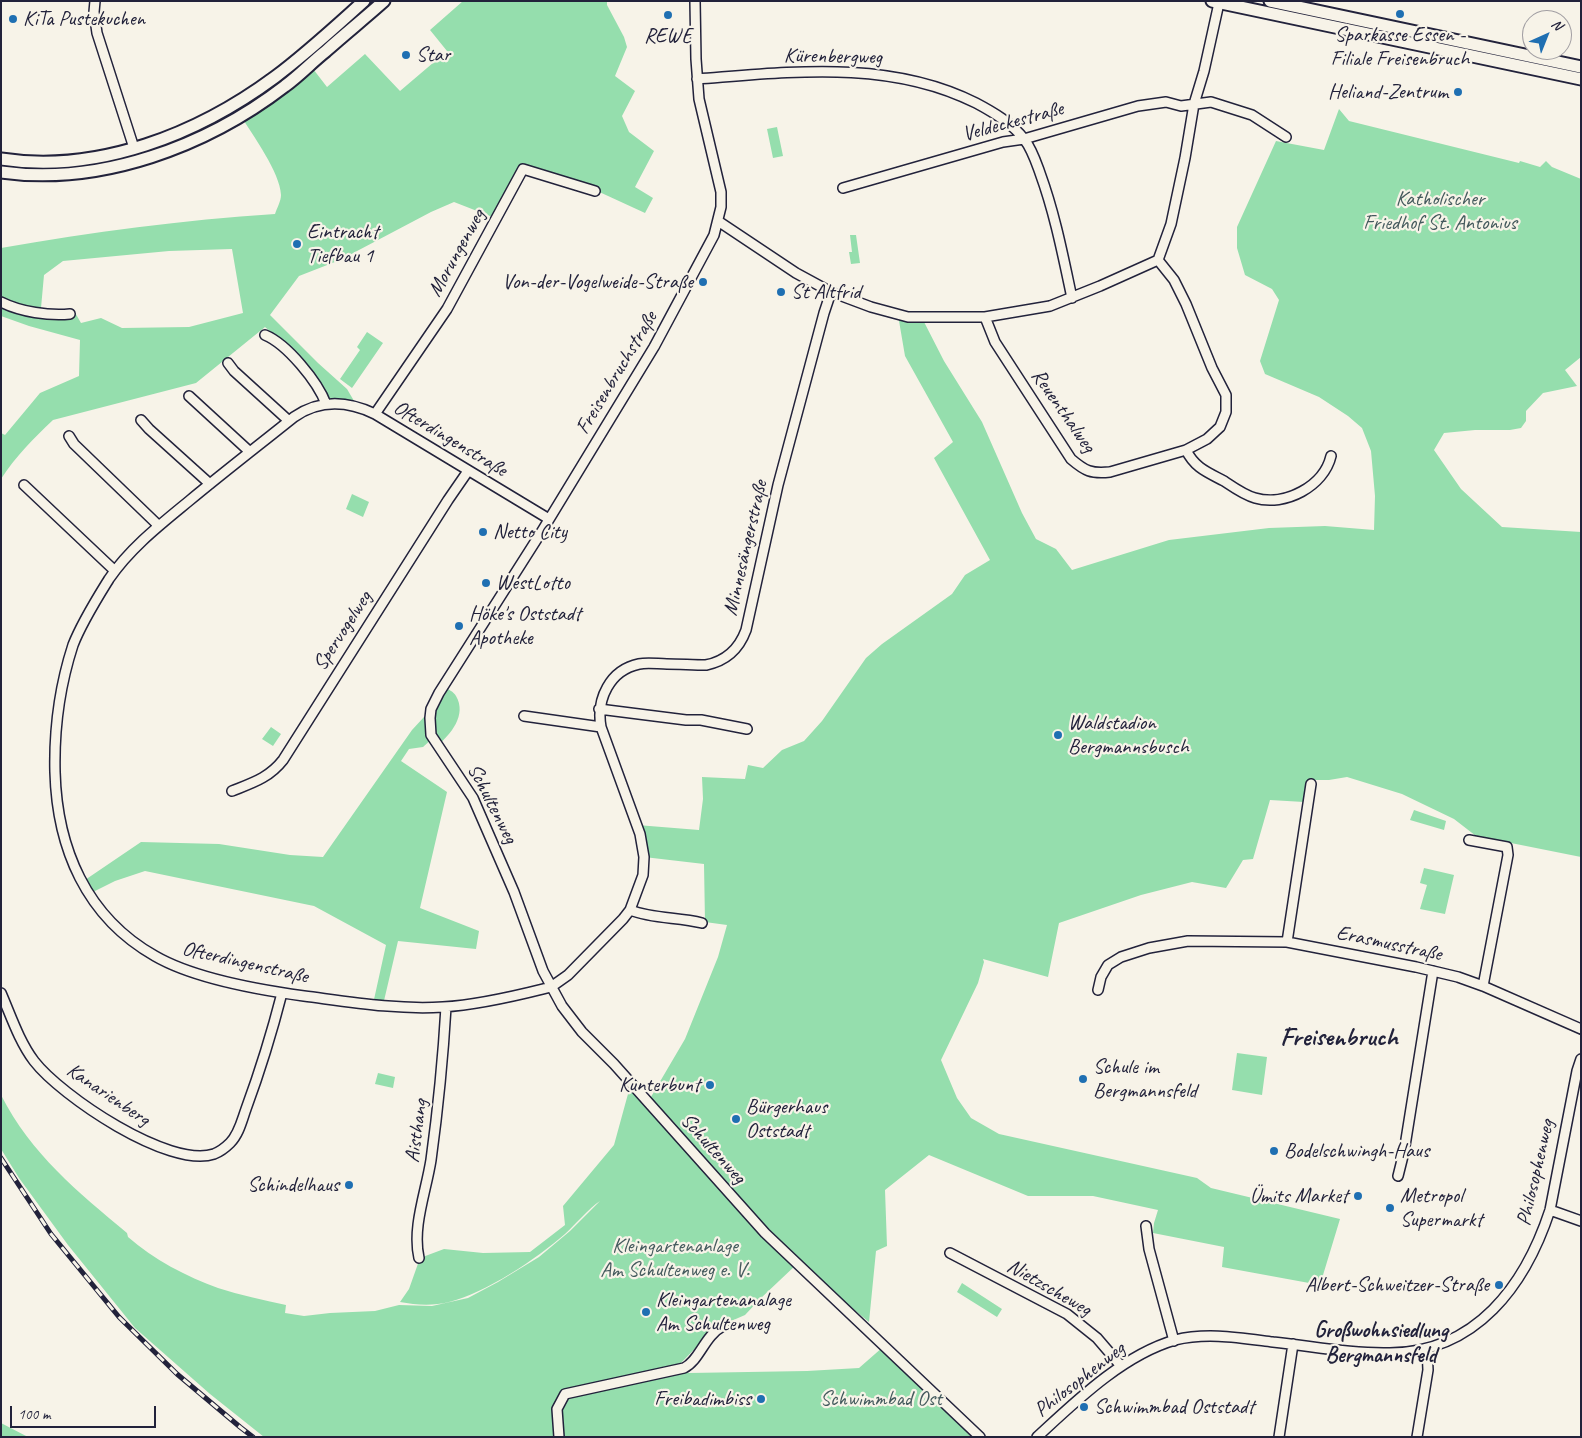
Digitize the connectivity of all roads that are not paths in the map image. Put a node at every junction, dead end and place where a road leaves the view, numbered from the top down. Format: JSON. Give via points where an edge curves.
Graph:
{"nodes":[{"id":1,"x":95,"y":1,"type":"edge"},
{"id":2,"x":364,"y":1,"type":"edge"},
{"id":3,"x":384,"y":1,"type":"edge"},
{"id":4,"x":696,"y":1,"type":"edge"},
{"id":5,"x":1270,"y":1,"type":"edge"},
{"id":6,"x":1216,"y":2,"type":"edge"},
{"id":7,"x":1311,"y":11,"type":"edge"},
{"id":8,"x":1581,"y":67,"type":"edge"},
{"id":9,"x":696,"y":78,"type":"junction"},
{"id":10,"x":1581,"y":79,"type":"edge"},
{"id":11,"x":1194,"y":104,"type":"junction"},
{"id":12,"x":1286,"y":137,"type":"dead end"},
{"id":13,"x":1024,"y":139,"type":"junction"},
{"id":14,"x":134,"y":148,"type":"junction"},
{"id":15,"x":1,"y":160,"type":"edge"},
{"id":16,"x":1,"y":172,"type":"edge"},
{"id":17,"x":843,"y":188,"type":"dead end"},
{"id":18,"x":595,"y":191,"type":"dead end"},
{"id":19,"x":718,"y":222,"type":"junction"},
{"id":20,"x":1158,"y":260,"type":"junction"},
{"id":21,"x":831,"y":292,"type":"junction"},
{"id":22,"x":1072,"y":298,"type":"junction"},
{"id":23,"x":1,"y":302,"type":"edge"},
{"id":24,"x":70,"y":314,"type":"dead end"},
{"id":25,"x":985,"y":317,"type":"junction"},
{"id":26,"x":265,"y":335,"type":"dead end"},
{"id":27,"x":228,"y":363,"type":"dead end"},
{"id":28,"x":189,"y":396,"type":"dead end"},
{"id":29,"x":326,"y":404,"type":"junction"},
{"id":30,"x":376,"y":414,"type":"junction"},
{"id":31,"x":141,"y":420,"type":"dead end"},
{"id":32,"x":289,"y":421,"type":"junction"},
{"id":33,"x":69,"y":436,"type":"dead end"},
{"id":34,"x":1186,"y":450,"type":"junction"},
{"id":35,"x":250,"y":452,"type":"junction"},
{"id":36,"x":1331,"y":456,"type":"dead end"},
{"id":37,"x":468,"y":471,"type":"junction"},
{"id":38,"x":210,"y":484,"type":"junction"},
{"id":39,"x":24,"y":485,"type":"dead end"},
{"id":40,"x":549,"y":519,"type":"junction"},
{"id":41,"x":159,"y":526,"type":"junction"},
{"id":42,"x":115,"y":571,"type":"junction"},
{"id":43,"x":600,"y":709,"type":"junction"},
{"id":44,"x":524,"y":716,"type":"dead end"},
{"id":45,"x":601,"y":727,"type":"junction"},
{"id":46,"x":747,"y":729,"type":"dead end"},
{"id":47,"x":430,"y":731,"type":"joint"},
{"id":48,"x":1311,"y":784,"type":"dead end"},
{"id":49,"x":232,"y":791,"type":"dead end"},
{"id":50,"x":1469,"y":840,"type":"dead end"},
{"id":51,"x":630,"y":910,"type":"junction"},
{"id":52,"x":702,"y":923,"type":"dead end"},
{"id":53,"x":1287,"y":942,"type":"junction"},
{"id":54,"x":1433,"y":970,"type":"junction"},
{"id":55,"x":1483,"y":986,"type":"junction"},
{"id":56,"x":550,"y":987,"type":"junction"},
{"id":57,"x":1098,"y":990,"type":"dead end"},
{"id":58,"x":1,"y":993,"type":"edge"},
{"id":59,"x":282,"y":993,"type":"junction"},
{"id":60,"x":446,"y":1007,"type":"junction"},
{"id":61,"x":1581,"y":1029,"type":"edge"},
{"id":62,"x":1581,"y":1058,"type":"edge"},
{"id":63,"x":1398,"y":1176,"type":"dead end"},
{"id":64,"x":1550,"y":1210,"type":"junction"},
{"id":65,"x":1581,"y":1221,"type":"edge"},
{"id":66,"x":1146,"y":1226,"type":"dead end"},
{"id":67,"x":950,"y":1253,"type":"dead end"},
{"id":68,"x":419,"y":1258,"type":"dead end"},
{"id":69,"x":723,"y":1326,"type":"dead end"},
{"id":70,"x":1174,"y":1341,"type":"junction"},
{"id":71,"x":1293,"y":1344,"type":"junction"},
{"id":72,"x":1428,"y":1349,"type":"junction"},
{"id":73,"x":1121,"y":1366,"type":"junction"},
{"id":74,"x":559,"y":1437,"type":"edge"},
{"id":75,"x":980,"y":1437,"type":"edge"},
{"id":76,"x":1037,"y":1437,"type":"edge"},
{"id":77,"x":1279,"y":1437,"type":"edge"},
{"id":78,"x":1417,"y":1437,"type":"edge"}],
"edges":[{"from":1,"to":14,"type":"street","via":[[97,32]]},
{"from":2,"to":14,"type":"main road","via":[[274,78],[224,111],[164,139]]},
{"from":3,"to":16,"type":"main road","via":[[286,85],[231,121],[170,150],[118,166],[78,173],[32,176]]},
{"from":4,"to":9,"type":"street","name":"Freisenbruchstraße"},
{"from":5,"to":7,"type":"main road"},
{"from":6,"to":7,"type":"main road"},
{"from":6,"to":11,"type":"street","via":[[1204,71]]},
{"from":7,"to":8,"type":"main road"},
{"from":7,"to":10,"type":"main road"},
{"from":9,"to":13,"type":"street","name":"Kürenbergweg","via":[[823,71],[875,73],[962,96],[996,114]]},
{"from":9,"to":19,"type":"street","name":"Freisenbruchstraße","via":[[703,123],[721,192]]},
{"from":11,"to":12,"type":"street","via":[[1211,102],[1252,115]]},
{"from":11,"to":13,"type":"street","name":"Veldeckestraße","via":[[1181,106],[1166,102],[1138,106]]},
{"from":11,"to":20,"type":"street","via":[[1171,224]]},
{"from":13,"to":17,"type":"street","name":"Veldeckestraße","via":[[1003,142]]},
{"from":13,"to":22,"type":"street","name":"Kürenbergweg","via":[[1032,153],[1051,210]]},
{"from":14,"to":15,"type":"main road","via":[[74,161]]},
{"from":18,"to":30,"type":"street","name":"Morungenweg","via":[[523,169],[447,309]]},
{"from":19,"to":21,"type":"street"},
{"from":19,"to":40,"type":"street","name":"Freisenbruchstraße","via":[[654,347]]},
{"from":20,"to":22,"type":"street"},
{"from":20,"to":34,"type":"street","name":"Reuenthalweg","via":[[1174,280],[1226,395],[1226,412],[1220,427],[1207,439]]},
{"from":21,"to":25,"type":"street","via":[[905,317]]},
{"from":21,"to":43,"type":"street","name":"Minnesängerstraße","via":[[781,473],[746,630],[740,644],[714,664],[647,663],[631,666],[608,684]]},
{"from":22,"to":25,"type":"street","via":[[1050,306]]},
{"from":23,"to":24,"type":"street","via":[[56,316]]},
{"from":25,"to":34,"type":"street","name":"Reuenthalweg","via":[[995,342],[1071,459],[1085,471],[1110,472]]},
{"from":26,"to":29,"type":"street","via":[[274,339],[307,371],[319,386]]},
{"from":27,"to":32,"type":"street"},
{"from":28,"to":35,"type":"street"},
{"from":29,"to":30,"type":"street","name":"Ofterdingenstraße","via":[[356,406]]},
{"from":29,"to":32,"type":"street","name":"Ofterdingenstraße","via":[[309,409]]},
{"from":30,"to":37,"type":"street","name":"Ofterdingenstraße"},
{"from":31,"to":38,"type":"street"},
{"from":32,"to":35,"type":"street","name":"Ofterdingenstraße"},
{"from":33,"to":41,"type":"street"},
{"from":34,"to":36,"type":"street","via":[[1202,470],[1254,498],[1272,500],[1287,498],[1304,490],[1329,466]]},
{"from":35,"to":38,"type":"street","name":"Ofterdingenstraße"},
{"from":37,"to":40,"type":"street","name":"Ofterdingenstraße"},
{"from":37,"to":49,"type":"street","name":"Spervogelweg","via":[[283,760],[262,780]]},
{"from":38,"to":41,"type":"street","name":"Ofterdingenstraße"},
{"from":39,"to":42,"type":"street"},
{"from":40,"to":47,"type":"street","name":"Freisenbruchstraße","via":[[439,693],[431,709]]},
{"from":41,"to":42,"type":"street","name":"Ofterdingenstraße"},
{"from":42,"to":59,"type":"street","name":"Ofterdingenstraße","via":[[91,608],[74,644],[56,726],[57,808],[73,865],[100,911],[155,956],[179,968]]},
{"from":43,"to":45,"type":"street","name":"Minnesängerstraße"},
{"from":43,"to":46,"type":"street","via":[[701,720]]},
{"from":44,"to":45,"type":"street"},
{"from":45,"to":51,"type":"street","name":"Minnesängerstraße","via":[[643,843],[643,875]]},
{"from":47,"to":56,"type":"street","name":"Schultenweg","via":[[483,819]]},
{"from":48,"to":53,"type":"street"},
{"from":50,"to":55,"type":"street","via":[[1507,847],[1508,855]]},
{"from":51,"to":52,"type":"street","via":[[648,916]]},
{"from":51,"to":56,"type":"street","name":"Minnesängerstraße","via":[[568,975]]},
{"from":53,"to":54,"type":"street","name":"Erasmusstraße"},
{"from":53,"to":57,"type":"street","name":"Erasmusstraße","via":[[1188,941],[1149,948],[1121,956],[1108,965]]},
{"from":54,"to":55,"type":"street","name":"Erasmusstraße"},
{"from":54,"to":63,"type":"street"},
{"from":55,"to":61,"type":"street","name":"Erasmusstraße"},
{"from":56,"to":60,"type":"street","name":"Ofterdingenstraße","via":[[498,1000]]},
{"from":56,"to":75,"type":"street","name":"Schultenweg","via":[[582,1032],[757,1225]]},
{"from":58,"to":59,"type":"street","name":"Kanarienberg","via":[[22,1041],[43,1072],[116,1126],[177,1153],[202,1155],[214,1154],[235,1137],[254,1087]]},
{"from":59,"to":60,"type":"street","name":"Ofterdingenstraße","via":[[378,1005]]},
{"from":60,"to":68,"type":"street","name":"Aisthang","via":[[438,1107],[416,1235]]},
{"from":62,"to":64,"type":"street","name":"Philosophenweg"},
{"from":64,"to":65,"type":"street"},
{"from":64,"to":72,"type":"street","name":"Philosophenweg","via":[[1528,1262],[1499,1304],[1476,1325]]},
{"from":66,"to":70,"type":"street","via":[[1149,1249]]},
{"from":67,"to":73,"type":"street","name":"Nietzscheweg","via":[[1067,1314],[1097,1338]]},
{"from":69,"to":74,"type":"street","via":[[708,1337],[693,1361],[684,1368],[565,1394],[557,1409]]},
{"from":70,"to":71,"type":"street","name":"Philosophenweg","via":[[1196,1336]]},
{"from":70,"to":73,"type":"street","name":"Philosophenweg"},
{"from":71,"to":72,"type":"street","name":"Philosophenweg","via":[[1364,1352]]},
{"from":71,"to":77,"type":"street"},
{"from":72,"to":78,"type":"street","via":[[1428,1370]]},
{"from":73,"to":76,"type":"street","name":"Philosophenweg"}]}
